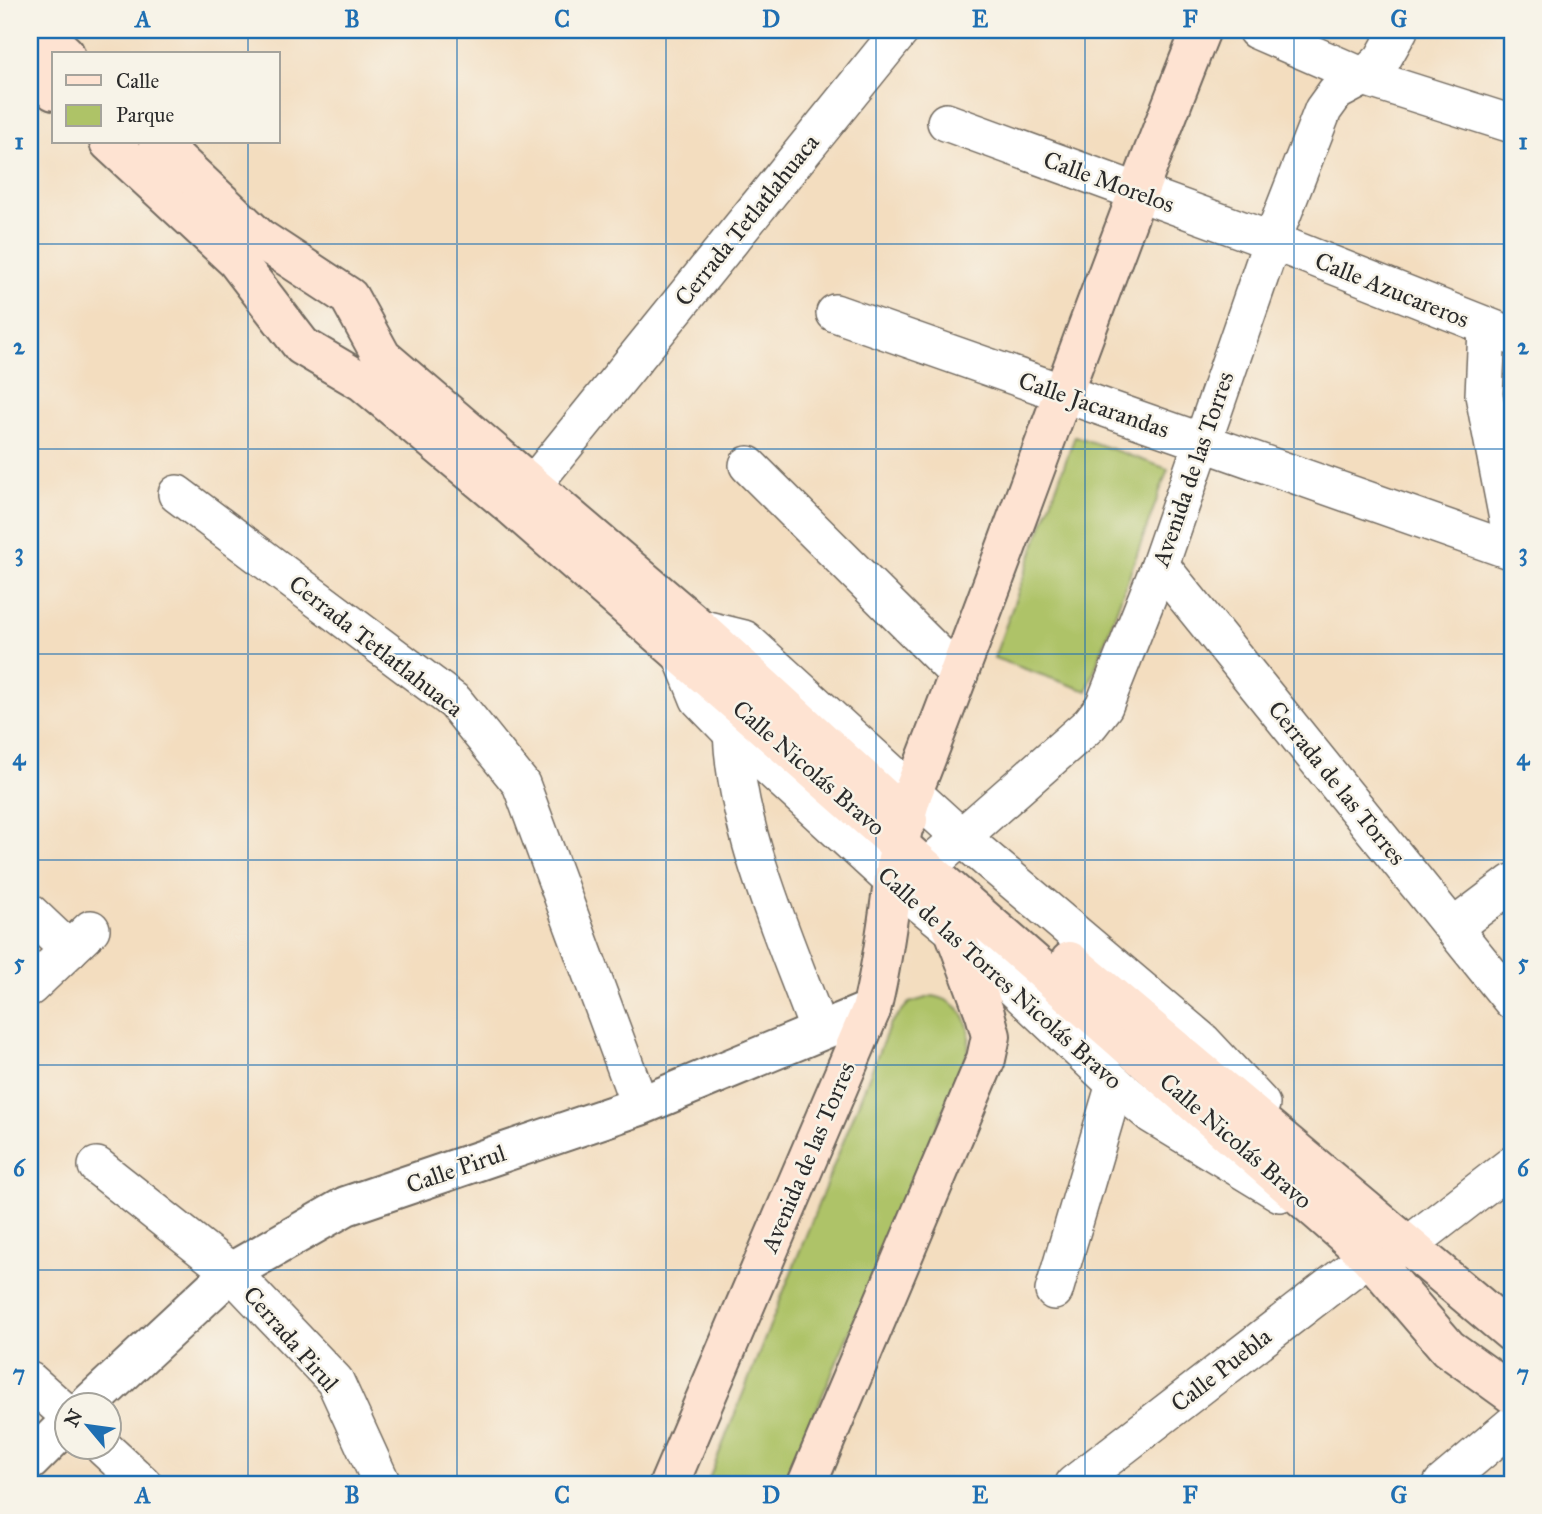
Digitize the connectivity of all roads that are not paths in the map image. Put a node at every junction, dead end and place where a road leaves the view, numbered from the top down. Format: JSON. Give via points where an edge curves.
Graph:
{"nodes":[{"id":1,"x":39,"y":30,"type":"edge"},
{"id":2,"x":901,"y":30,"type":"edge"},
{"id":3,"x":1201,"y":30,"type":"edge"},
{"id":4,"x":1256,"y":30,"type":"edge"},
{"id":5,"x":1399,"y":30,"type":"edge"},
{"id":6,"x":63,"y":52,"type":"edge"},
{"id":7,"x":30,"y":69,"type":"edge"},
{"id":8,"x":1364,"y":77,"type":"junction"},
{"id":9,"x":52,"y":89,"type":"edge"},
{"id":10,"x":946,"y":122,"type":"dead end"},
{"id":11,"x":1512,"y":124,"type":"edge"},
{"id":12,"x":110,"y":144,"type":"edge"},
{"id":13,"x":160,"y":144,"type":"edge"},
{"id":14,"x":1136,"y":193,"type":"junction"},
{"id":15,"x":1272,"y":241,"type":"junction"},
{"id":16,"x":835,"y":313,"type":"dead end"},
{"id":17,"x":1500,"y":333,"type":"edge"},
{"id":18,"x":1063,"y":395,"type":"junction"},
{"id":19,"x":1202,"y":443,"type":"junction"},
{"id":20,"x":748,"y":465,"type":"dead end"},
{"id":21,"x":177,"y":494,"type":"dead end"},
{"id":22,"x":1507,"y":494,"type":"edge"},
{"id":23,"x":523,"y":497,"type":"junction"},
{"id":24,"x":1512,"y":540,"type":"edge"},
{"id":25,"x":1512,"y":551,"type":"edge"},
{"id":26,"x":1160,"y":565,"type":"junction"},
{"id":27,"x":690,"y":642,"type":"junction"},
{"id":28,"x":959,"y":675,"type":"junction"},
{"id":29,"x":732,"y":733,"type":"junction"},
{"id":30,"x":920,"y":843,"type":"junction"},
{"id":31,"x":1512,"y":883,"type":"edge"},
{"id":32,"x":30,"y":913,"type":"edge"},
{"id":33,"x":1454,"y":927,"type":"junction"},
{"id":34,"x":954,"y":931,"type":"junction"},
{"id":35,"x":30,"y":987,"type":"edge"},
{"id":36,"x":1512,"y":1000,"type":"edge"},
{"id":37,"x":871,"y":1010,"type":"junction"},
{"id":38,"x":819,"y":1031,"type":"junction"},
{"id":39,"x":1115,"y":1084,"type":"junction"},
{"id":40,"x":640,"y":1106,"type":"junction"},
{"id":41,"x":1512,"y":1165,"type":"edge"},
{"id":42,"x":97,"y":1166,"type":"dead end"},
{"id":43,"x":1340,"y":1211,"type":"junction"},
{"id":44,"x":1406,"y":1247,"type":"junction"},
{"id":45,"x":1369,"y":1256,"type":"junction"},
{"id":46,"x":231,"y":1272,"type":"junction"},
{"id":47,"x":1054,"y":1291,"type":"dead end"},
{"id":48,"x":1512,"y":1333,"type":"edge"},
{"id":49,"x":30,"y":1381,"type":"edge"},
{"id":50,"x":101,"y":1392,"type":"edge"},
{"id":51,"x":1512,"y":1394,"type":"edge"},
{"id":52,"x":52,"y":1401,"type":"edge"},
{"id":53,"x":1512,"y":1425,"type":"edge"},
{"id":54,"x":52,"y":1439,"type":"edge"},
{"id":55,"x":30,"y":1461,"type":"edge"},
{"id":56,"x":120,"y":1462,"type":"edge"},
{"id":57,"x":143,"y":1484,"type":"edge"},
{"id":58,"x":382,"y":1484,"type":"edge"},
{"id":59,"x":669,"y":1484,"type":"edge"},
{"id":60,"x":807,"y":1484,"type":"edge"},
{"id":61,"x":1074,"y":1484,"type":"edge"},
{"id":62,"x":1442,"y":1484,"type":"edge"}],
"edges":[{"from":1,"to":6,"type":"main road"},
{"from":2,"to":23,"type":"street","name":"Cerrada Tetlatlahuaca"},
{"from":3,"to":14,"type":"main road","name":"Avenida de las Torres"},
{"from":4,"to":8,"type":"street"},
{"from":5,"to":8,"type":"street","name":"Avenida de las Torres","via":[[1382,60]]},
{"from":7,"to":9,"type":"main road"},
{"from":8,"to":11,"type":"street"},
{"from":8,"to":15,"type":"street","name":"Avenida de las Torres","via":[[1336,92],[1323,110]]},
{"from":10,"to":14,"type":"street","name":"Calle Morelos"},
{"from":12,"to":23,"type":"main road","name":"Calle Nicolás Bravo","via":[[236,260],[302,346],[363,382]]},
{"from":13,"to":23,"type":"main road","name":"Calle Nicolás Bravo","via":[[259,238],[349,297],[382,357]]},
{"from":14,"to":15,"type":"street","name":"Calle Morelos"},
{"from":14,"to":18,"type":"main road","name":"Avenida de las Torres"},
{"from":15,"to":17,"type":"street","name":"Calle Azucareros"},
{"from":15,"to":19,"type":"street","name":"Avenida de las Torres"},
{"from":16,"to":18,"type":"street","name":"Calle Jacarandas"},
{"from":17,"to":22,"type":"street","via":[[1485,395]]},
{"from":18,"to":19,"type":"street","name":"Calle Jacarandas"},
{"from":18,"to":28,"type":"main road","name":"Avenida de las Torres"},
{"from":19,"to":25,"type":"street","name":"Calle Jacarandas"},
{"from":19,"to":26,"type":"street","name":"Avenida de las Torres"},
{"from":20,"to":28,"type":"street"},
{"from":21,"to":40,"type":"street","name":"Cerrada Tetlatlahuaca","via":[[455,702],[522,784]]},
{"from":22,"to":24,"type":"street"},
{"from":23,"to":27,"type":"main road","name":"Calle Nicolás Bravo"},
{"from":26,"to":30,"type":"street","name":"Avenida de las Torres","via":[[1104,706],[1090,723]]},
{"from":26,"to":33,"type":"street","name":"Cerrada de las Torres"},
{"from":27,"to":29,"type":"street","name":"Calle de las Torres Nicolás Bravo","via":[[699,699]]},
{"from":27,"to":30,"type":"main road","name":"Calle Nicolás Bravo"},
{"from":27,"to":30,"type":"street","name":"Calle de las Torres Nicolás Bravo","via":[[744,639]]},
{"from":28,"to":30,"type":"main road","name":"Avenida de las Torres"},
{"from":29,"to":30,"type":"street","name":"Calle de las Torres Nicolás Bravo"},
{"from":29,"to":38,"type":"street","name":"Calle Nicolás Bravo","via":[[733,758],[755,859]]},
{"from":30,"to":34,"type":"main road"},
{"from":30,"to":37,"type":"main road","name":"Avenida de las Torres"},
{"from":30,"to":43,"type":"main road","name":"Calle Nicolás Bravo"},
{"from":30,"to":43,"type":"street","name":"Calle de las Torres Nicolás Bravo","via":[[1202,1041]]},
{"from":31,"to":33,"type":"street"},
{"from":32,"to":35,"type":"street","via":[[80,939]]},
{"from":33,"to":36,"type":"street","name":"Cerrada de las Torres"},
{"from":34,"to":39,"type":"street","name":"Calle de las Torres Nicolás Bravo"},
{"from":34,"to":60,"type":"main road","via":[[991,1036],[986,1059]]},
{"from":37,"to":38,"type":"street","name":"Calle Pirul"},
{"from":37,"to":59,"type":"main road","name":"Avenida de las Torres"},
{"from":38,"to":40,"type":"street","name":"Calle Pirul"},
{"from":39,"to":43,"type":"street","name":"Calle de las Torres Nicolás Bravo","via":[[1152,1115]]},
{"from":39,"to":47,"type":"street"},
{"from":40,"to":46,"type":"street","name":"Calle Pirul","via":[[346,1206]]},
{"from":41,"to":44,"type":"street"},
{"from":42,"to":46,"type":"street","name":"Cerrada Pirul"},
{"from":43,"to":44,"type":"main road","name":"Calle Nicolás Bravo"},
{"from":43,"to":45,"type":"main road","name":"Calle Nicolás Bravo"},
{"from":44,"to":45,"type":"street"},
{"from":44,"to":48,"type":"main road","name":"Calle Nicolás Bravo"},
{"from":45,"to":51,"type":"main road","name":"Calle Nicolás Bravo","via":[[1448,1348]]},
{"from":45,"to":61,"type":"street","name":"Calle Puebla"},
{"from":46,"to":50,"type":"street","name":"Calle Pirul"},
{"from":46,"to":58,"type":"street","name":"Cerrada Pirul","via":[[335,1381]]},
{"from":49,"to":52,"type":"street"},
{"from":53,"to":62,"type":"street"},
{"from":54,"to":55,"type":"street"},
{"from":56,"to":57,"type":"street"}]}
